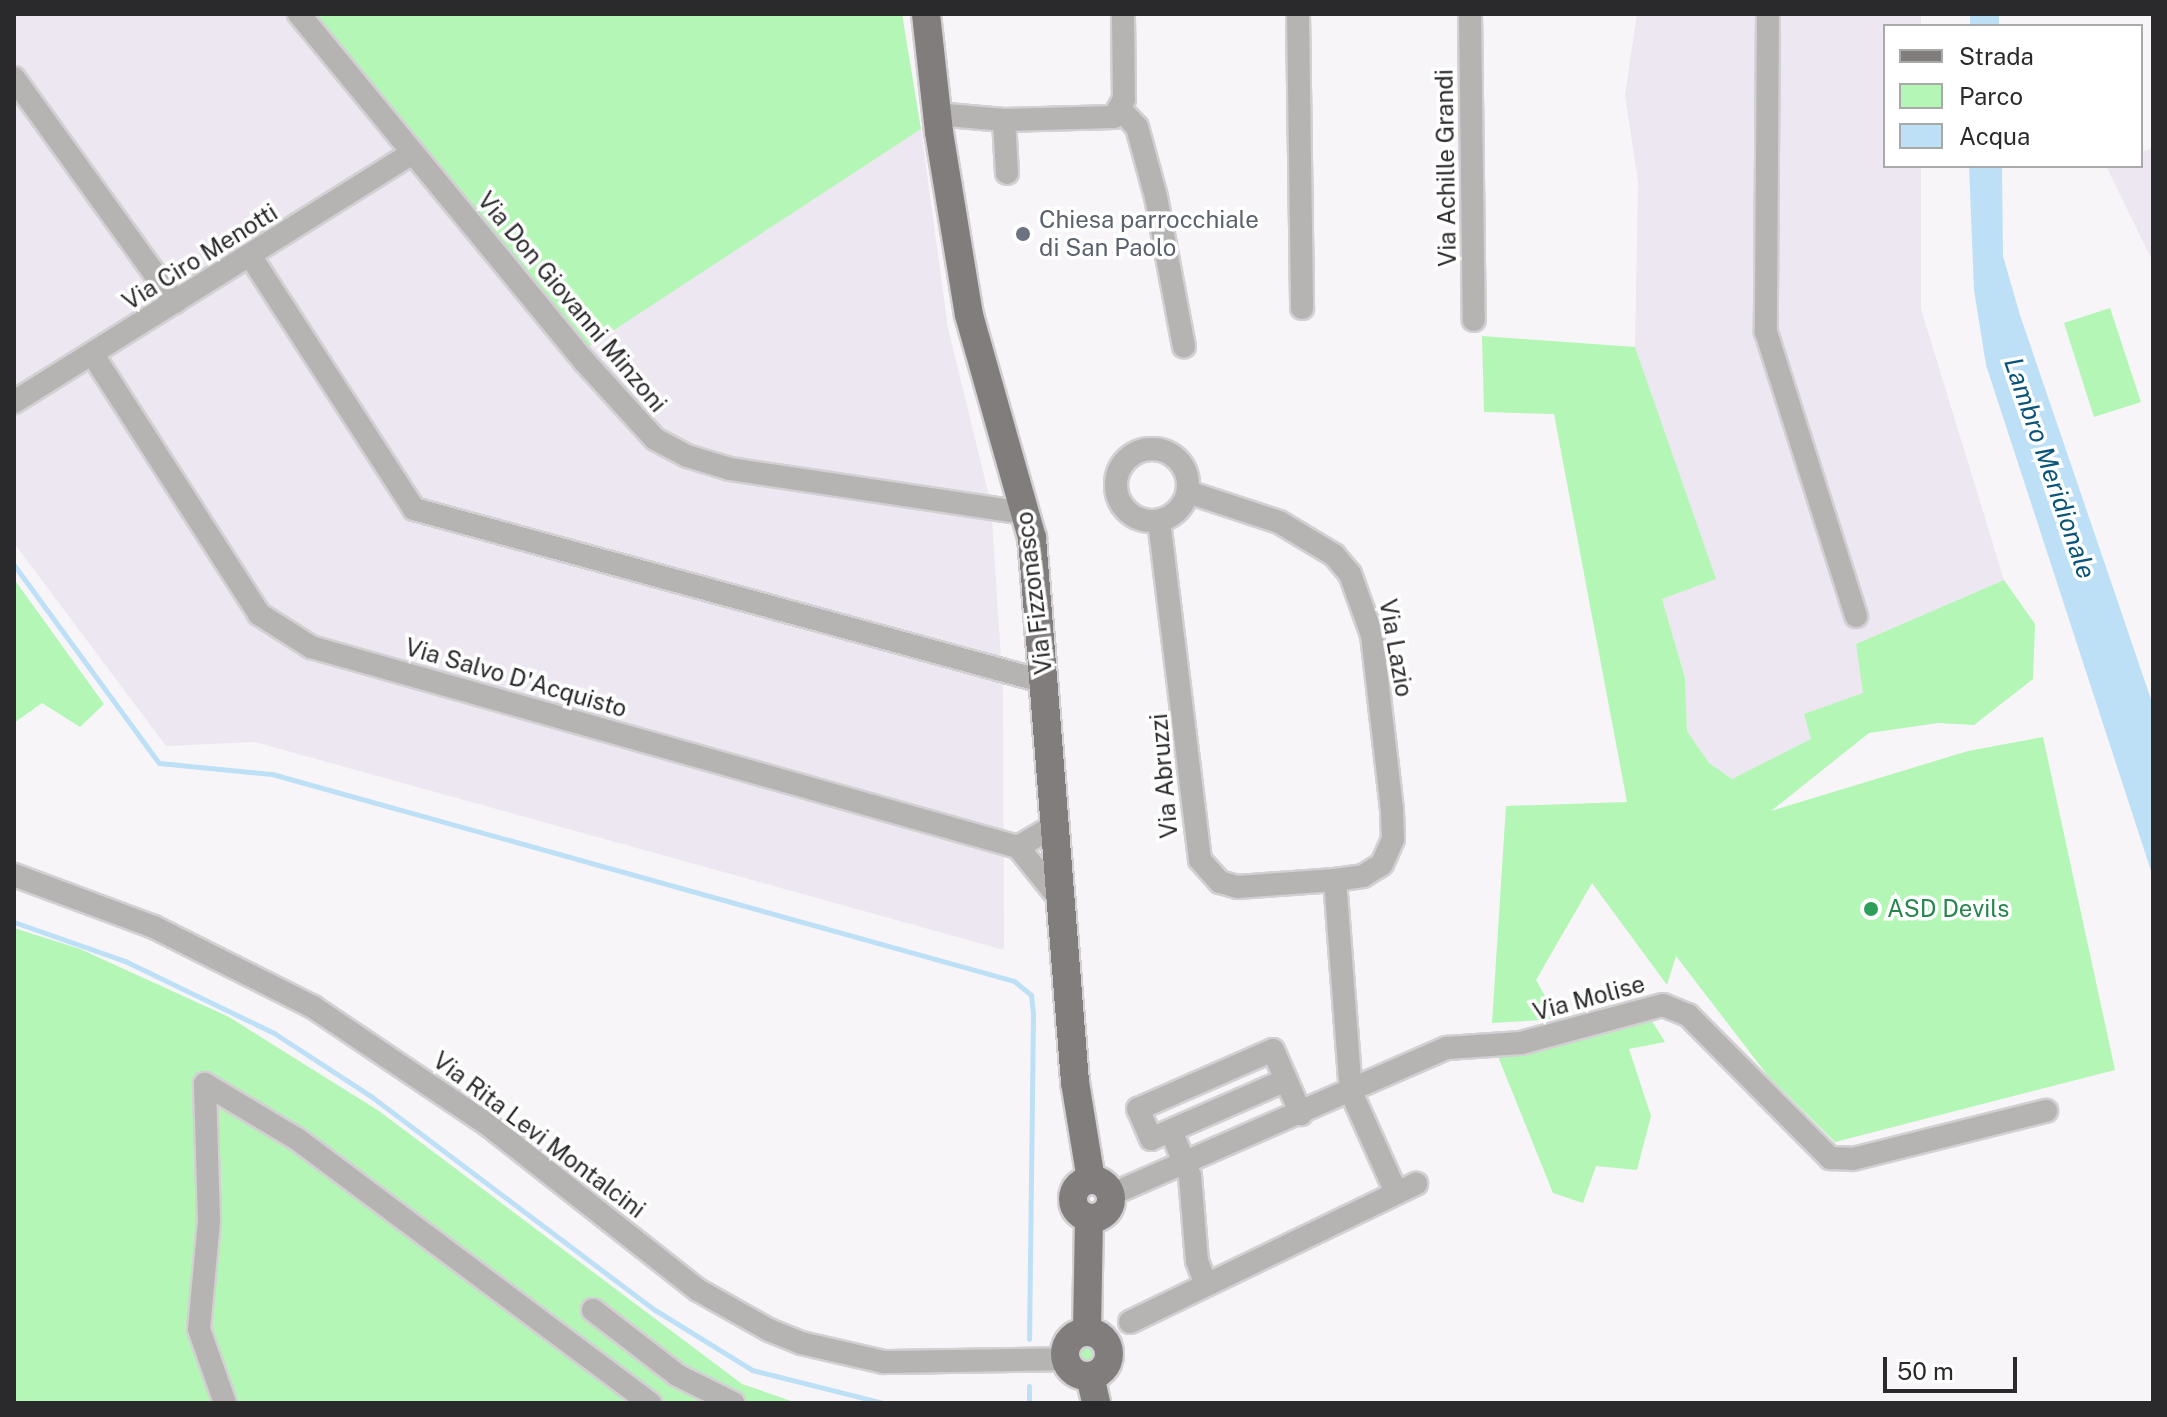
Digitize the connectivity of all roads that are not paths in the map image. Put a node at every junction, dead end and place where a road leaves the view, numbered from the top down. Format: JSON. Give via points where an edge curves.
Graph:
{"nodes":[{"id":1,"x":299,"y":14,"type":"edge"},
{"id":2,"x":926,"y":14,"type":"edge"},
{"id":3,"x":1123,"y":14,"type":"edge"},
{"id":4,"x":1298,"y":14,"type":"edge"},
{"id":5,"x":1470,"y":14,"type":"edge"},
{"id":6,"x":1768,"y":14,"type":"edge"},
{"id":7,"x":14,"y":78,"type":"edge"},
{"id":8,"x":1121,"y":110,"type":"junction"},
{"id":9,"x":936,"y":114,"type":"junction"},
{"id":10,"x":1004,"y":120,"type":"junction"},
{"id":11,"x":412,"y":153,"type":"junction"},
{"id":12,"x":1007,"y":173,"type":"dead end"},
{"id":13,"x":251,"y":257,"type":"junction"},
{"id":14,"x":175,"y":302,"type":"junction"},
{"id":15,"x":1302,"y":308,"type":"dead end"},
{"id":16,"x":1474,"y":320,"type":"dead end"},
{"id":17,"x":1184,"y":346,"type":"dead end"},
{"id":18,"x":93,"y":355,"type":"junction"},
{"id":19,"x":14,"y":402,"type":"edge"},
{"id":20,"x":1188,"y":492,"type":"junction"},
{"id":21,"x":1026,"y":513,"type":"junction"},
{"id":22,"x":1159,"y":521,"type":"junction"},
{"id":23,"x":1856,"y":616,"type":"dead end"},
{"id":24,"x":1045,"y":682,"type":"junction"},
{"id":25,"x":1057,"y":824,"type":"junction"},
{"id":26,"x":1018,"y":847,"type":"junction"},
{"id":27,"x":14,"y":875,"type":"edge"},
{"id":28,"x":1335,"y":880,"type":"junction"},
{"id":29,"x":1063,"y":903,"type":"junction"},
{"id":30,"x":1286,"y":1080,"type":"junction"},
{"id":31,"x":1351,"y":1092,"type":"junction"},
{"id":32,"x":2046,"y":1111,"type":"dead end"},
{"id":33,"x":1301,"y":1114,"type":"junction"},
{"id":34,"x":1171,"y":1131,"type":"junction"},
{"id":35,"x":1186,"y":1166,"type":"junction"},
{"id":36,"x":1100,"y":1188,"type":"junction"},
{"id":37,"x":1206,"y":1284,"type":"junction"},
{"id":38,"x":593,"y":1310,"type":"dead end"},
{"id":39,"x":1130,"y":1322,"type":"dead end"},
{"id":40,"x":1087,"y":1332,"type":"junction"},
{"id":41,"x":1056,"y":1359,"type":"junction"},
{"id":42,"x":1093,"y":1390,"type":"edge"},
{"id":43,"x":225,"y":1403,"type":"edge"},
{"id":44,"x":650,"y":1403,"type":"edge"},
{"id":45,"x":733,"y":1403,"type":"edge"}],
"edges":[{"from":1,"to":11,"type":"street","name":"Via Don Giovanni Minzoni"},
{"from":2,"to":9,"type":"main road","name":"Via Fizzonasco"},
{"from":3,"to":8,"type":"street"},
{"from":4,"to":15,"type":"street"},
{"from":5,"to":16,"type":"street","name":"Via Achille Grandi"},
{"from":6,"to":23,"type":"street","via":[[1766,332]]},
{"from":7,"to":14,"type":"street"},
{"from":8,"to":10,"type":"street","via":[[1103,120]]},
{"from":8,"to":17,"type":"street","via":[[1137,127],[1156,197]]},
{"from":9,"to":10,"type":"street"},
{"from":9,"to":21,"type":"main road","name":"Via Fizzonasco","via":[[969,315]]},
{"from":10,"to":12,"type":"street"},
{"from":11,"to":13,"type":"street","name":"Via Ciro Menotti"},
{"from":11,"to":21,"type":"street","name":"Via Don Giovanni Minzoni","via":[[655,439],[730,469]]},
{"from":13,"to":14,"type":"street","name":"Via Ciro Menotti"},
{"from":13,"to":24,"type":"street","via":[[414,509]]},
{"from":14,"to":18,"type":"street","name":"Via Ciro Menotti"},
{"from":18,"to":19,"type":"street","name":"Via Ciro Menotti"},
{"from":18,"to":26,"type":"street","name":"Via Salvo D'Acquisto","via":[[247,598],[288,636],[311,647]]},
{"from":20,"to":22,"type":"street","via":[[1182,506]]},
{"from":20,"to":22,"type":"street","via":[[1183,465],[1173,454],[1145,449],[1121,464],[1116,477],[1121,505],[1144,521]]},
{"from":20,"to":28,"type":"street","name":"Via Lazio","via":[[1305,535],[1334,555],[1363,600],[1372,635],[1393,839],[1382,864],[1363,876]]},
{"from":21,"to":24,"type":"main road","name":"Via Fizzonasco"},
{"from":22,"to":28,"type":"street","name":"Via Abruzzi","via":[[1200,860],[1220,882],[1237,887]]},
{"from":24,"to":25,"type":"main road","name":"Via Fizzonasco"},
{"from":25,"to":26,"type":"street"},
{"from":25,"to":29,"type":"main road","name":"Via Fizzonasco"},
{"from":26,"to":29,"type":"street"},
{"from":27,"to":41,"type":"street","name":"Via Rita Levi Montalcini","via":[[154,927],[336,1022],[487,1124],[698,1290],[769,1330],[884,1362]]},
{"from":28,"to":31,"type":"street"},
{"from":29,"to":36,"type":"main road","name":"Via Fizzonasco","via":[[1075,1082]]},
{"from":30,"to":33,"type":"street"},
{"from":30,"to":34,"type":"street"},
{"from":30,"to":34,"type":"street","via":[[1273,1050],[1138,1109],[1151,1139]]},
{"from":31,"to":32,"type":"street","name":"Via Molise","via":[[1447,1048],[1521,1043],[1663,1005],[1688,1015],[1830,1158],[1853,1159]]},
{"from":31,"to":33,"type":"street","name":"Via Molise"},
{"from":31,"to":37,"type":"street","via":[[1406,1188]]},
{"from":33,"to":35,"type":"street","name":"Via Molise"},
{"from":34,"to":35,"type":"street"},
{"from":35,"to":36,"type":"street","name":"Via Molise"},
{"from":35,"to":37,"type":"street","via":[[1197,1261]]},
{"from":36,"to":40,"type":"main road","via":[[1079,1185],[1073,1201],[1089,1218]]},
{"from":37,"to":39,"type":"street"},
{"from":38,"to":45,"type":"street","via":[[677,1375]]},
{"from":40,"to":41,"type":"main road","via":[[1070,1340]]},
{"from":40,"to":42,"type":"main road","via":[[1106,1342],[1110,1357]]},
{"from":41,"to":42,"type":"main road"},
{"from":43,"to":44,"type":"street","via":[[199,1329],[209,1221],[205,1084],[297,1139]]}]}
